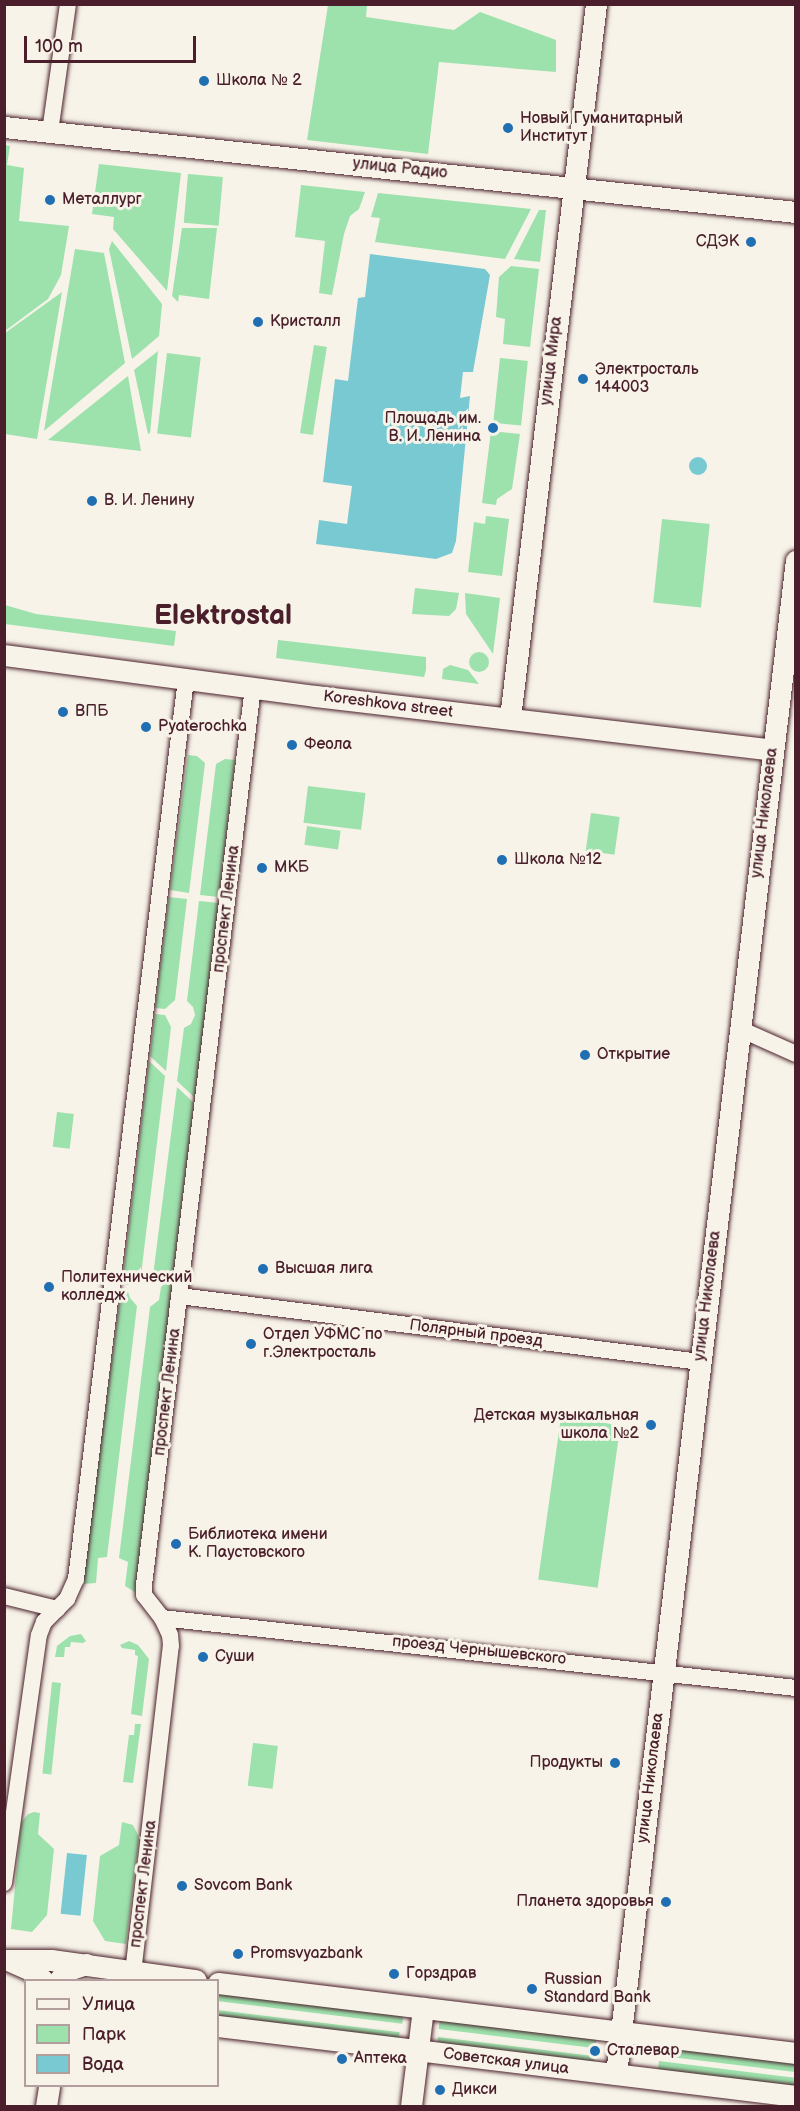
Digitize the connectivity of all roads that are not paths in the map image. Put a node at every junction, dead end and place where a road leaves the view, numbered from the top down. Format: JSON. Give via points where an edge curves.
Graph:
{"nodes":[{"id":1,"x":68,"y":4,"type":"edge"},
{"id":2,"x":596,"y":4,"type":"edge"},
{"id":3,"x":4,"y":127,"type":"edge"},
{"id":4,"x":50,"y":132,"type":"junction"},
{"id":5,"x":573,"y":186,"type":"junction"},
{"id":6,"x":795,"y":212,"type":"edge"},
{"id":7,"x":795,"y":561,"type":"edge"},
{"id":8,"x":4,"y":655,"type":"edge"},
{"id":9,"x":186,"y":679,"type":"junction"},
{"id":10,"x":253,"y":687,"type":"junction"},
{"id":11,"x":510,"y":718,"type":"junction"},
{"id":12,"x":773,"y":750,"type":"junction"},
{"id":13,"x":740,"y":1029,"type":"junction"},
{"id":14,"x":795,"y":1054,"type":"edge"},
{"id":15,"x":180,"y":1296,"type":"junction"},
{"id":16,"x":700,"y":1362,"type":"junction"},
{"id":17,"x":4,"y":1596,"type":"edge"},
{"id":18,"x":57,"y":1609,"type":"junction"},
{"id":19,"x":162,"y":1617,"type":"junction"},
{"id":20,"x":663,"y":1672,"type":"junction"},
{"id":21,"x":795,"y":1688,"type":"edge"},
{"id":22,"x":4,"y":1883,"type":"edge"},
{"id":23,"x":6,"y":1960,"type":"edge"},
{"id":24,"x":86,"y":1964,"type":"junction"},
{"id":25,"x":123,"y":1976,"type":"edge"},
{"id":26,"x":42,"y":1979,"type":"edge"},
{"id":27,"x":60,"y":1979,"type":"edge"},
{"id":28,"x":178,"y":1979,"type":"edge"},
{"id":29,"x":219,"y":1983,"type":"edge"},
{"id":30,"x":423,"y":2008,"type":"junction"},
{"id":31,"x":219,"y":2026,"type":"edge"},
{"id":32,"x":621,"y":2031,"type":"junction"},
{"id":33,"x":418,"y":2051,"type":"junction"},
{"id":34,"x":795,"y":2053,"type":"edge"},
{"id":35,"x":616,"y":2074,"type":"junction"},
{"id":36,"x":49,"y":2087,"type":"edge"},
{"id":37,"x":795,"y":2096,"type":"edge"},
{"id":38,"x":46,"y":2106,"type":"edge"},
{"id":39,"x":411,"y":2106,"type":"edge"}],
"edges":[{"from":1,"to":4,"type":"street"},
{"from":2,"to":5,"type":"main road","name":"улица Мира"},
{"from":3,"to":4,"type":"main road","name":"улица Радио"},
{"from":4,"to":5,"type":"main road","name":"улица Радио"},
{"from":5,"to":6,"type":"main road","name":"улица Радио"},
{"from":5,"to":11,"type":"main road","name":"улица Мира"},
{"from":7,"to":12,"type":"main road","name":"улица Николаева"},
{"from":8,"to":9,"type":"main road","name":"Koreshkova street"},
{"from":9,"to":10,"type":"main road","name":"Koreshkova street"},
{"from":9,"to":18,"type":"street","via":[[76,1579],[71,1593]]},
{"from":10,"to":11,"type":"main road","name":"Koreshkova street"},
{"from":10,"to":15,"type":"street","name":"проспект Ленина"},
{"from":11,"to":12,"type":"main road","name":"Koreshkova street"},
{"from":12,"to":13,"type":"main road","name":"улица Николаева"},
{"from":13,"to":14,"type":"street"},
{"from":13,"to":16,"type":"main road","name":"улица Николаева"},
{"from":15,"to":16,"type":"street","name":"Полярный проезд"},
{"from":15,"to":19,"type":"street","name":"проспект Ленина","via":[[144,1585],[147,1603]]},
{"from":16,"to":20,"type":"main road","name":"улица Николаева"},
{"from":17,"to":18,"type":"street"},
{"from":18,"to":22,"type":"street","via":[[44,1622],[39,1635]]},
{"from":19,"to":20,"type":"street","name":"проезд Чернышевского"},
{"from":19,"to":25,"type":"street","name":"проспект Ленина","via":[[171,1646]]},
{"from":20,"to":21,"type":"street","name":"проезд Чернышевского"},
{"from":20,"to":32,"type":"main road","name":"улица Николаева"},
{"from":23,"to":24,"type":"main road"},
{"from":23,"to":26,"type":"main road","via":[[24,1966]]},
{"from":24,"to":25,"type":"main road"},
{"from":24,"to":27,"type":"main road","via":[[68,1970]]},
{"from":25,"to":28,"type":"main road"},
{"from":29,"to":30,"type":"main road"},
{"from":30,"to":32,"type":"main road"},
{"from":30,"to":33,"type":"main road"},
{"from":31,"to":33,"type":"main road","name":"Советская улица"},
{"from":32,"to":34,"type":"main road"},
{"from":32,"to":35,"type":"main road","name":"улица Николаева"},
{"from":33,"to":35,"type":"main road","name":"Советская улица"},
{"from":33,"to":39,"type":"main road"},
{"from":35,"to":37,"type":"main road","name":"Советская улица"},
{"from":36,"to":38,"type":"main road"}]}
